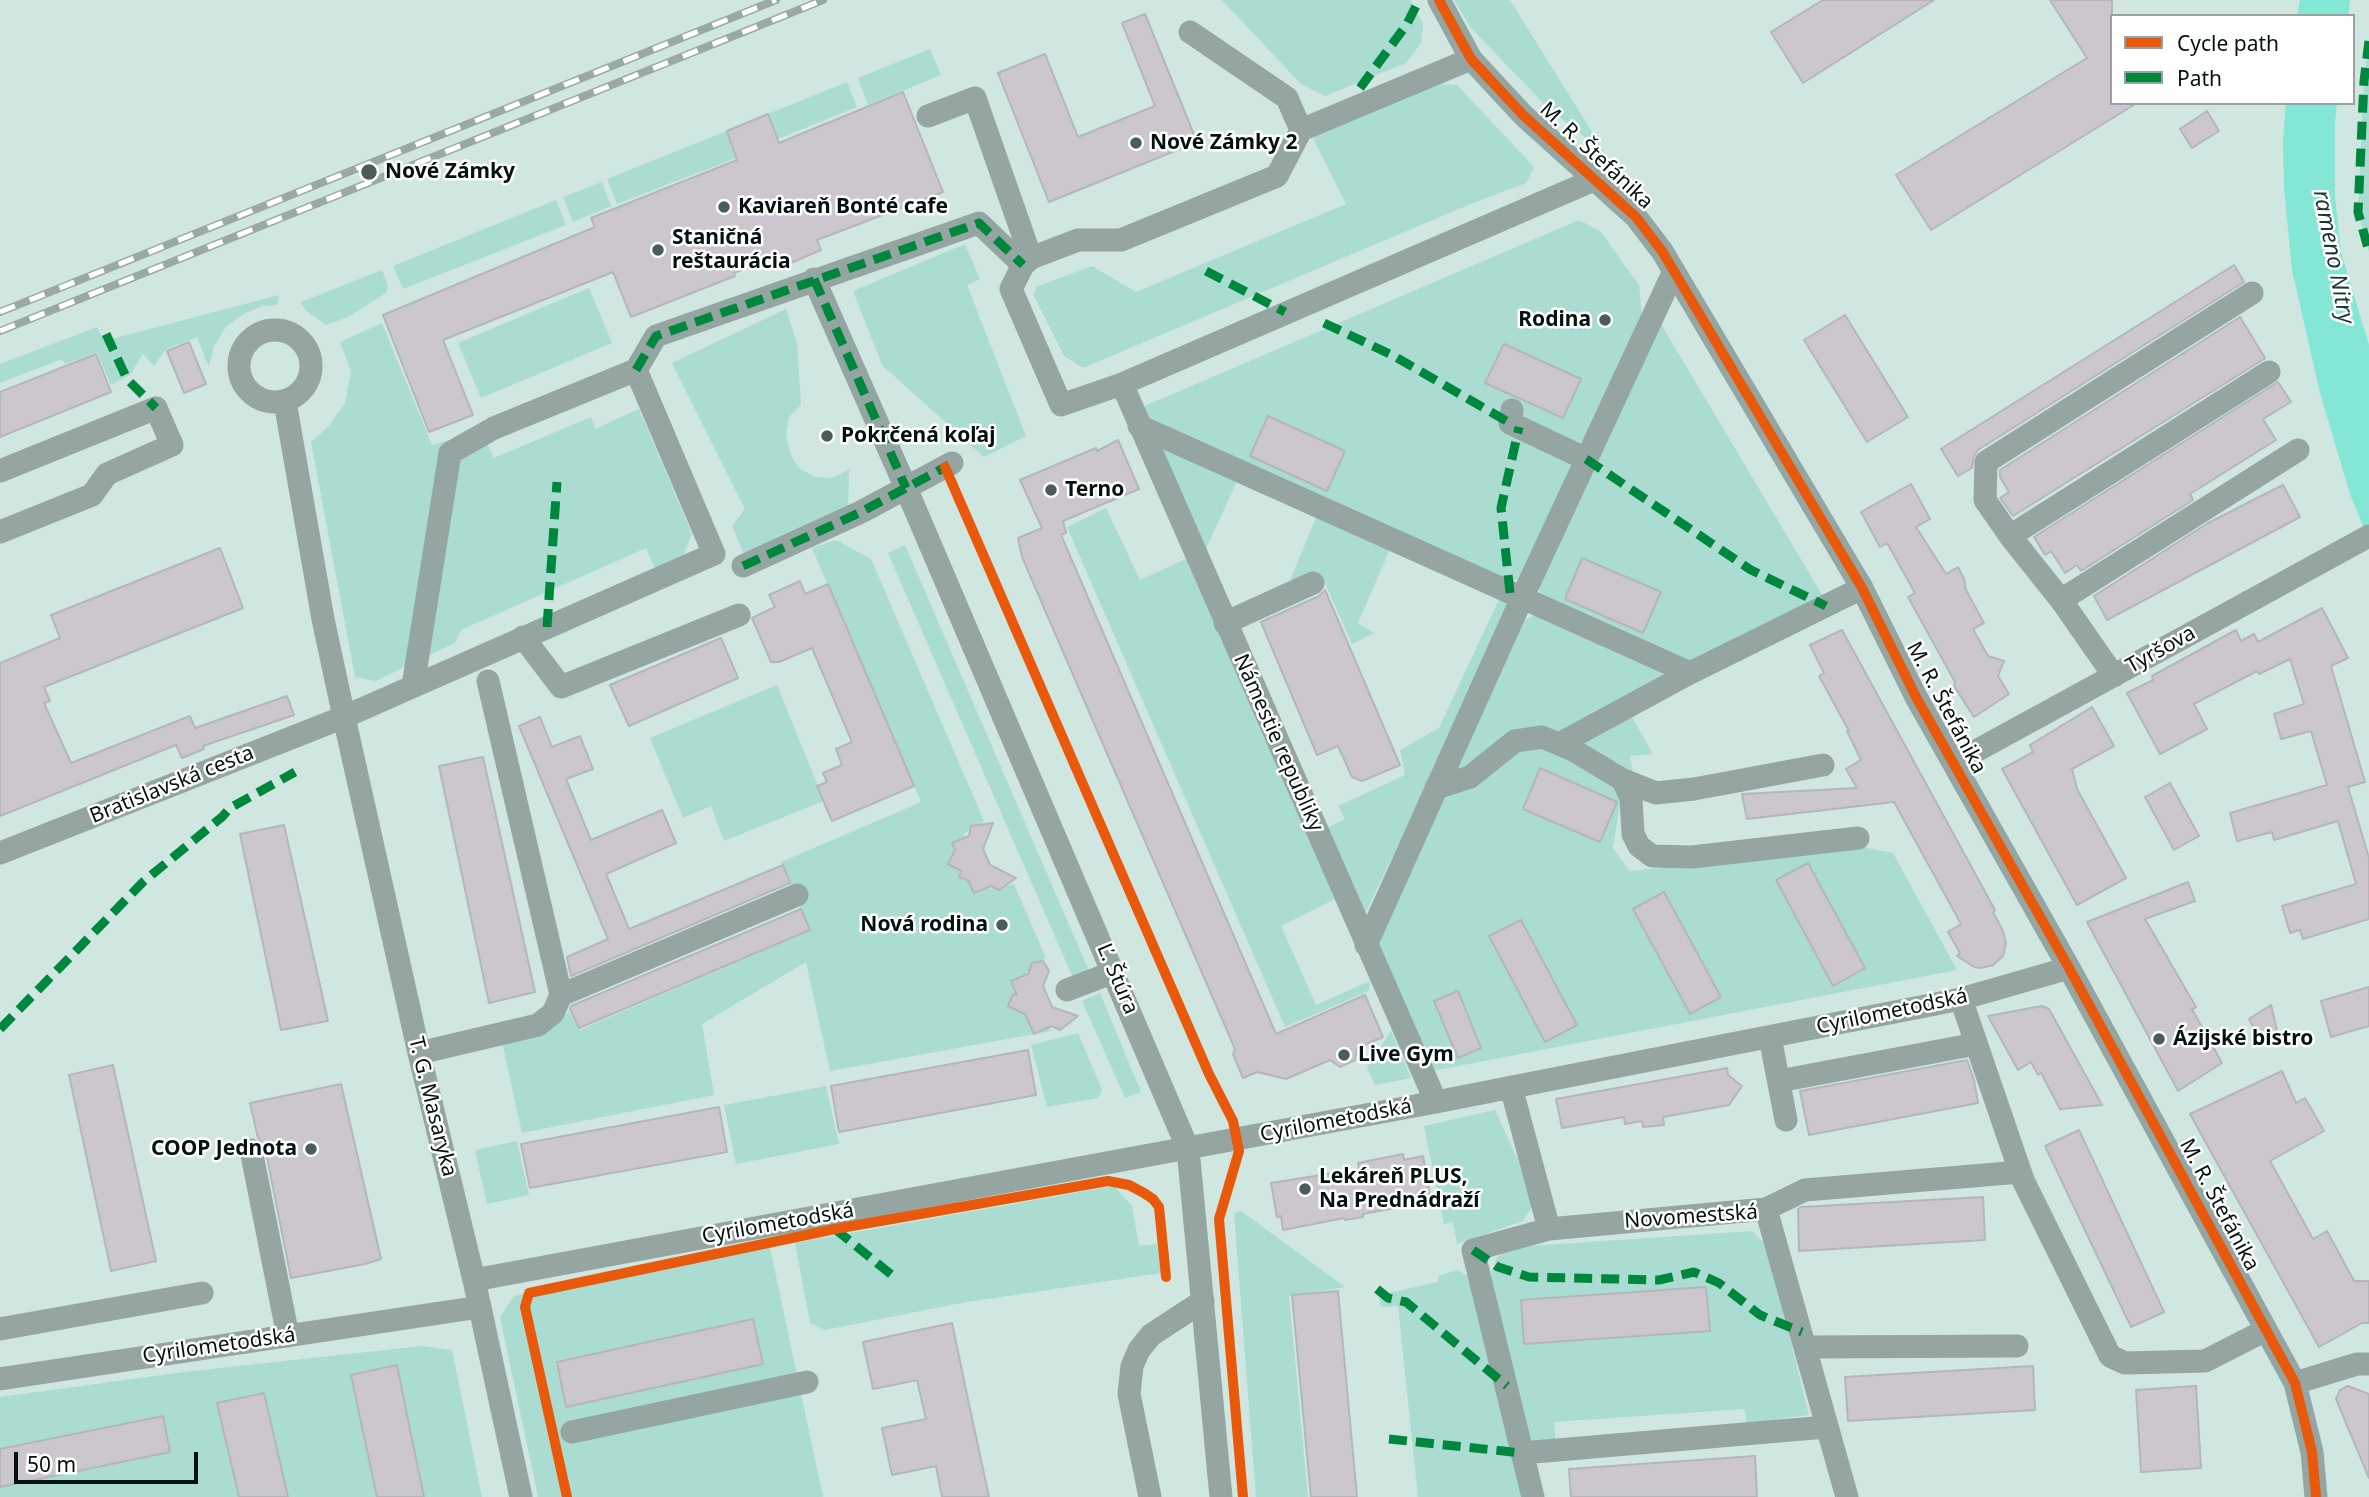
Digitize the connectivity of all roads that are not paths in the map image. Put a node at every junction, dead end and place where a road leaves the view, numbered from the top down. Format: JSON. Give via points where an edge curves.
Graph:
{"nodes":[{"id":1,"x":1438,"y":0,"type":"edge"},
{"id":2,"x":1190,"y":32,"type":"dead end"},
{"id":3,"x":1471,"y":59,"type":"junction"},
{"id":4,"x":928,"y":116,"type":"dead end"},
{"id":5,"x":1301,"y":130,"type":"junction"},
{"id":6,"x":1596,"y":179,"type":"junction"},
{"id":7,"x":1027,"y":261,"type":"junction"},
{"id":8,"x":1674,"y":271,"type":"junction"},
{"id":9,"x":814,"y":279,"type":"junction"},
{"id":10,"x":2252,"y":293,"type":"dead end"},
{"id":11,"x":636,"y":370,"type":"junction"},
{"id":12,"x":2269,"y":372,"type":"dead end"},
{"id":13,"x":1122,"y":384,"type":"junction"},
{"id":14,"x":285,"y":402,"type":"dead end"},
{"id":15,"x":1512,"y":410,"type":"dead end"},
{"id":16,"x":1139,"y":426,"type":"junction"},
{"id":17,"x":2298,"y":450,"type":"dead end"},
{"id":18,"x":1586,"y":459,"type":"junction"},
{"id":19,"x":952,"y":463,"type":"dead end"},
{"id":20,"x":0,"y":471,"type":"edge"},
{"id":21,"x":906,"y":488,"type":"junction"},
{"id":22,"x":0,"y":532,"type":"edge"},
{"id":23,"x":2010,"y":536,"type":"junction"},
{"id":24,"x":2363,"y":539,"type":"edge"},
{"id":25,"x":743,"y":566,"type":"dead end"},
{"id":26,"x":1313,"y":583,"type":"dead end"},
{"id":27,"x":1862,"y":588,"type":"junction"},
{"id":28,"x":1522,"y":598,"type":"junction"},
{"id":29,"x":2061,"y":600,"type":"junction"},
{"id":30,"x":739,"y":615,"type":"dead end"},
{"id":31,"x":1225,"y":623,"type":"junction"},
{"id":32,"x":523,"y":637,"type":"junction"},
{"id":33,"x":1690,"y":673,"type":"junction"},
{"id":34,"x":2114,"y":676,"type":"junction"},
{"id":35,"x":488,"y":681,"type":"dead end"},
{"id":36,"x":413,"y":685,"type":"junction"},
{"id":37,"x":344,"y":717,"type":"junction"},
{"id":38,"x":1559,"y":744,"type":"junction"},
{"id":39,"x":1954,"y":764,"type":"junction"},
{"id":40,"x":1823,"y":765,"type":"dead end"},
{"id":41,"x":1623,"y":780,"type":"junction"},
{"id":42,"x":1436,"y":788,"type":"junction"},
{"id":43,"x":1858,"y":838,"type":"dead end"},
{"id":44,"x":0,"y":853,"type":"edge"},
{"id":45,"x":796,"y":895,"type":"dead end"},
{"id":46,"x":1366,"y":945,"type":"junction"},
{"id":47,"x":2070,"y":968,"type":"junction"},
{"id":48,"x":1114,"y":972,"type":"junction"},
{"id":49,"x":1067,"y":990,"type":"dead end"},
{"id":50,"x":561,"y":995,"type":"junction"},
{"id":51,"x":1961,"y":999,"type":"junction"},
{"id":52,"x":1770,"y":1037,"type":"junction"},
{"id":53,"x":1976,"y":1045,"type":"junction"},
{"id":54,"x":419,"y":1053,"type":"junction"},
{"id":55,"x":1779,"y":1081,"type":"junction"},
{"id":56,"x":1511,"y":1087,"type":"junction"},
{"id":57,"x":1436,"y":1102,"type":"junction"},
{"id":58,"x":1786,"y":1120,"type":"dead end"},
{"id":59,"x":1188,"y":1149,"type":"junction"},
{"id":60,"x":251,"y":1150,"type":"dead end"},
{"id":61,"x":2020,"y":1172,"type":"junction"},
{"id":62,"x":1766,"y":1209,"type":"junction"},
{"id":63,"x":1549,"y":1229,"type":"junction"},
{"id":64,"x":474,"y":1280,"type":"junction"},
{"id":65,"x":202,"y":1293,"type":"dead end"},
{"id":66,"x":1203,"y":1301,"type":"junction"},
{"id":67,"x":480,"y":1307,"type":"junction"},
{"id":68,"x":0,"y":1329,"type":"edge"},
{"id":69,"x":2266,"y":1331,"type":"junction"},
{"id":70,"x":288,"y":1336,"type":"junction"},
{"id":71,"x":2017,"y":1346,"type":"dead end"},
{"id":72,"x":1807,"y":1347,"type":"junction"},
{"id":73,"x":2369,"y":1364,"type":"edge"},
{"id":74,"x":0,"y":1379,"type":"edge"},
{"id":75,"x":807,"y":1382,"type":"dead end"},
{"id":76,"x":2295,"y":1383,"type":"junction"},
{"id":77,"x":1826,"y":1427,"type":"junction"},
{"id":78,"x":572,"y":1432,"type":"dead end"},
{"id":79,"x":1522,"y":1453,"type":"junction"},
{"id":80,"x":521,"y":1497,"type":"edge"},
{"id":81,"x":1150,"y":1497,"type":"edge"},
{"id":82,"x":1221,"y":1497,"type":"edge"},
{"id":83,"x":1533,"y":1497,"type":"edge"},
{"id":84,"x":1847,"y":1497,"type":"edge"},
{"id":85,"x":2316,"y":1497,"type":"edge"}],
"edges":[{"from":1,"to":3,"type":"street","name":"M. R. Štefánika"},
{"from":2,"to":5,"type":"street","via":[[1287,98]]},
{"from":3,"to":5,"type":"street"},
{"from":3,"to":6,"type":"street","name":"M. R. Štefánika","via":[[1523,115]]},
{"from":4,"to":7,"type":"street","via":[[975,98]]},
{"from":5,"to":7,"type":"street","via":[[1277,176],[1121,240],[1078,240]]},
{"from":6,"to":8,"type":"street","name":"M. R. Štefánika","via":[[1636,217]]},
{"from":6,"to":13,"type":"street"},
{"from":7,"to":9,"type":"street","via":[[979,223]]},
{"from":7,"to":13,"type":"street","via":[[1011,289],[1061,405]]},
{"from":8,"to":18,"type":"street"},
{"from":8,"to":27,"type":"street","name":"M. R. Štefánika"},
{"from":9,"to":11,"type":"street","via":[[656,336]]},
{"from":9,"to":21,"type":"street"},
{"from":10,"to":23,"type":"street","via":[[1986,461],[1985,499]]},
{"from":11,"to":32,"type":"street","name":"Bratislavská cesta","via":[[714,554]]},
{"from":11,"to":36,"type":"street","via":[[494,428],[450,453]]},
{"from":12,"to":23,"type":"street"},
{"from":13,"to":16,"type":"street","name":"Námestie republiky"},
{"from":14,"to":37,"type":"street","name":"T. G. Masaryka"},
{"from":15,"to":18,"type":"street","via":[[1510,423]]},
{"from":16,"to":28,"type":"street"},
{"from":16,"to":31,"type":"street","name":"Námestie republiky"},
{"from":17,"to":29,"type":"street"},
{"from":18,"to":28,"type":"street"},
{"from":19,"to":21,"type":"street"},
{"from":20,"to":22,"type":"street","via":[[156,408],[172,445],[107,474],[92,495]]},
{"from":21,"to":25,"type":"street"},
{"from":21,"to":48,"type":"street","name":"Ľ. Štúra"},
{"from":23,"to":29,"type":"street"},
{"from":24,"to":34,"type":"street","name":"Tyršova"},
{"from":26,"to":31,"type":"street"},
{"from":27,"to":33,"type":"street"},
{"from":27,"to":39,"type":"street","name":"M. R. Štefánika"},
{"from":28,"to":33,"type":"street"},
{"from":28,"to":42,"type":"street"},
{"from":29,"to":34,"type":"street"},
{"from":30,"to":32,"type":"street","via":[[561,687]]},
{"from":31,"to":46,"type":"street","name":"Námestie republiky"},
{"from":32,"to":36,"type":"street","name":"Bratislavská cesta"},
{"from":33,"to":38,"type":"street"},
{"from":34,"to":39,"type":"street","name":"Tyršova"},
{"from":35,"to":50,"type":"street"},
{"from":36,"to":37,"type":"street","name":"Bratislavská cesta"},
{"from":37,"to":44,"type":"street","name":"Bratislavská cesta"},
{"from":37,"to":54,"type":"street","name":"T. G. Masaryka"},
{"from":38,"to":41,"type":"street"},
{"from":38,"to":42,"type":"street","via":[[1542,737],[1515,741],[1470,776]]},
{"from":39,"to":47,"type":"street","name":"M. R. Štefánika"},
{"from":40,"to":41,"type":"street","via":[[1656,793]]},
{"from":41,"to":43,"type":"street","via":[[1631,798],[1633,834],[1652,856],[1692,857]]},
{"from":42,"to":46,"type":"street"},
{"from":45,"to":50,"type":"street"},
{"from":46,"to":57,"type":"street","name":"Námestie republiky"},
{"from":47,"to":51,"type":"street","name":"Cyrilometodská"},
{"from":47,"to":69,"type":"street","name":"M. R. Štefánika"},
{"from":48,"to":49,"type":"street"},
{"from":48,"to":59,"type":"street","name":"Ľ. Štúra"},
{"from":50,"to":54,"type":"street","via":[[553,1013],[538,1025]]},
{"from":51,"to":52,"type":"street","name":"Cyrilometodská"},
{"from":51,"to":53,"type":"street"},
{"from":52,"to":55,"type":"street"},
{"from":52,"to":56,"type":"street","name":"Cyrilometodská"},
{"from":53,"to":55,"type":"street"},
{"from":53,"to":61,"type":"street"},
{"from":54,"to":64,"type":"street","name":"T. G. Masaryka"},
{"from":55,"to":58,"type":"street"},
{"from":56,"to":57,"type":"street","name":"Cyrilometodská"},
{"from":56,"to":63,"type":"street"},
{"from":57,"to":59,"type":"street","name":"Cyrilometodská"},
{"from":59,"to":64,"type":"street","name":"Cyrilometodská"},
{"from":59,"to":66,"type":"street","name":"Ľ. Štúra"},
{"from":60,"to":70,"type":"street"},
{"from":61,"to":62,"type":"street","via":[[1805,1190]]},
{"from":61,"to":69,"type":"street","via":[[2110,1356],[2125,1363],[2205,1361]]},
{"from":62,"to":63,"type":"street","name":"Novomestská"},
{"from":62,"to":72,"type":"street","name":"Novomestská"},
{"from":63,"to":79,"type":"street","name":"Novomestská","via":[[1473,1250]]},
{"from":64,"to":67,"type":"street","name":"T. G. Masaryka"},
{"from":65,"to":68,"type":"street"},
{"from":66,"to":81,"type":"street","via":[[1151,1335],[1132,1366],[1129,1394]]},
{"from":66,"to":82,"type":"street","name":"Ľ. Štúra"},
{"from":67,"to":70,"type":"street","name":"Cyrilometodská"},
{"from":67,"to":80,"type":"street","name":"T. G. Masaryka"},
{"from":69,"to":76,"type":"street","name":"M. R. Štefánika"},
{"from":70,"to":74,"type":"street","name":"Cyrilometodská"},
{"from":71,"to":72,"type":"street"},
{"from":72,"to":77,"type":"street","name":"Novomestská"},
{"from":73,"to":76,"type":"street"},
{"from":75,"to":78,"type":"street"},
{"from":76,"to":85,"type":"street","name":"M. R. Štefánika","via":[[2312,1452]]},
{"from":77,"to":79,"type":"street"},
{"from":77,"to":84,"type":"street","name":"Novomestská"},
{"from":79,"to":83,"type":"street"}]}
